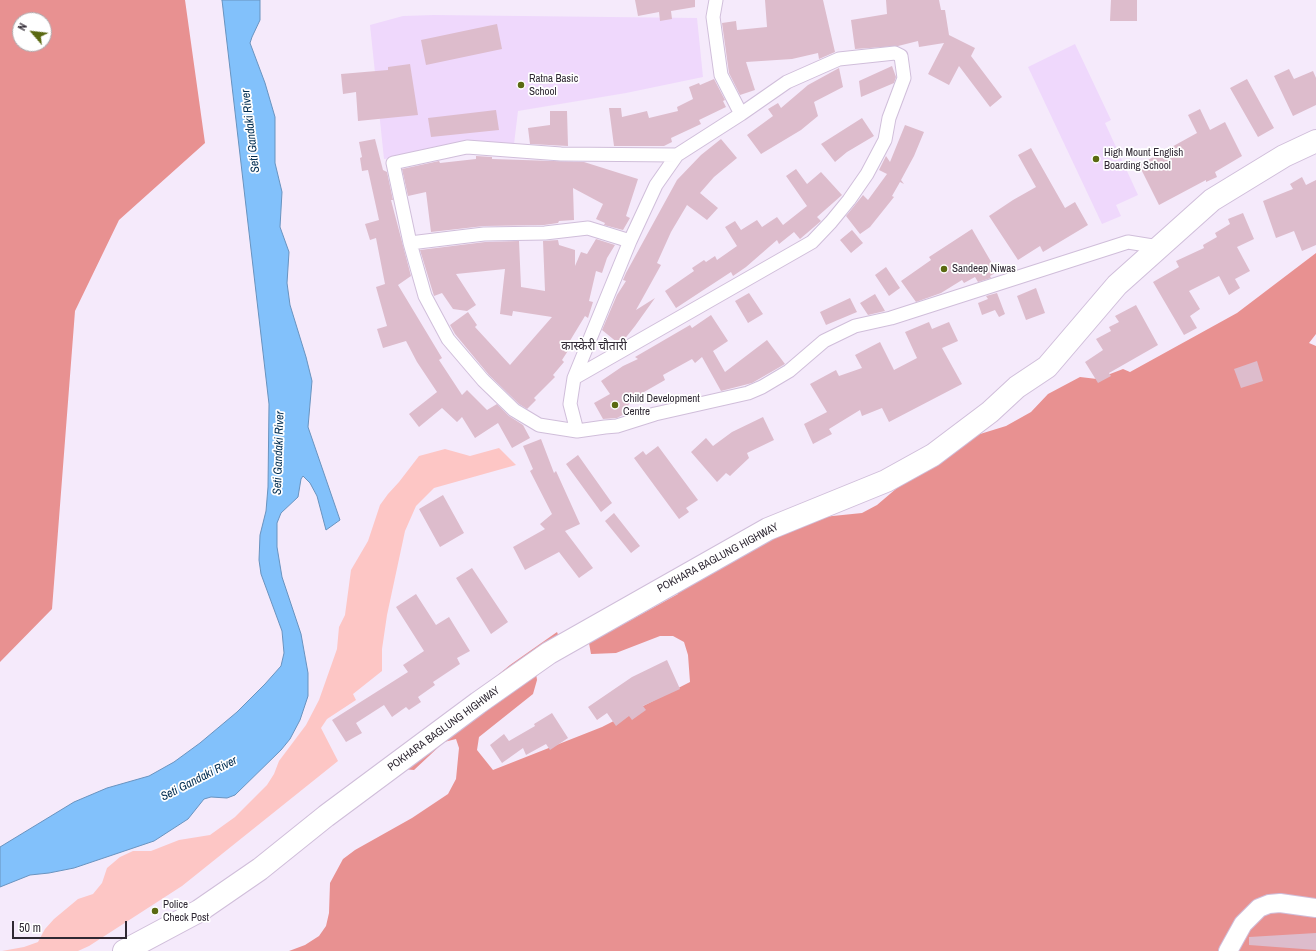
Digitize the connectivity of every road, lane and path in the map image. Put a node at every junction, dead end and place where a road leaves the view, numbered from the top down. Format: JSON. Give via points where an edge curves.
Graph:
{"nodes":[{"id":1,"x":716,"y":0,"type":"edge"},
{"id":2,"x":741,"y":114,"type":"junction"},
{"id":3,"x":1316,"y":141,"type":"edge"},
{"id":4,"x":677,"y":155,"type":"junction"},
{"id":5,"x":630,"y":241,"type":"junction"},
{"id":6,"x":410,"y":243,"type":"junction"},
{"id":7,"x":1159,"y":247,"type":"junction"},
{"id":8,"x":574,"y":378,"type":"junction"},
{"id":9,"x":576,"y":431,"type":"junction"},
{"id":10,"x":1316,"y":908,"type":"edge"},
{"id":11,"x":124,"y":951,"type":"edge"},
{"id":12,"x":1228,"y":951,"type":"edge"}],
"edges":[{"from":1,"to":2,"type":"street","via":[[713,17],[721,75]]},
{"from":2,"to":4,"type":"street"},
{"from":2,"to":8,"type":"street","via":[[787,82],[839,59],[895,53],[900,56],[904,78],[888,118],[885,140],[867,174],[831,222],[812,242]]},
{"from":3,"to":7,"type":"highway","name":"POKHARA BAGLUNG HIGHWAY","via":[[1284,156],[1212,200]]},
{"from":4,"to":5,"type":"street","via":[[656,185]]},
{"from":4,"to":6,"type":"street","via":[[561,154],[467,147],[392,163]]},
{"from":5,"to":6,"type":"street","via":[[588,228],[484,234]]},
{"from":5,"to":8,"type":"street"},
{"from":6,"to":9,"type":"street","via":[[425,296],[448,339],[483,380],[514,410],[539,425]]},
{"from":7,"to":9,"type":"street","via":[[1128,242],[891,318],[855,326],[824,341],[789,371],[748,393],[655,414],[617,426]]},
{"from":7,"to":11,"type":"highway","name":"POKHARA BAGLUNG HIGHWAY","via":[[1117,285],[1047,367],[1017,387],[990,412],[933,455],[886,481],[768,529],[549,653],[332,811],[260,869],[199,911]]},
{"from":8,"to":9,"type":"street","via":[[570,404]]},
{"from":10,"to":12,"type":"street","via":[[1280,903],[1259,908],[1243,924]]}]}
